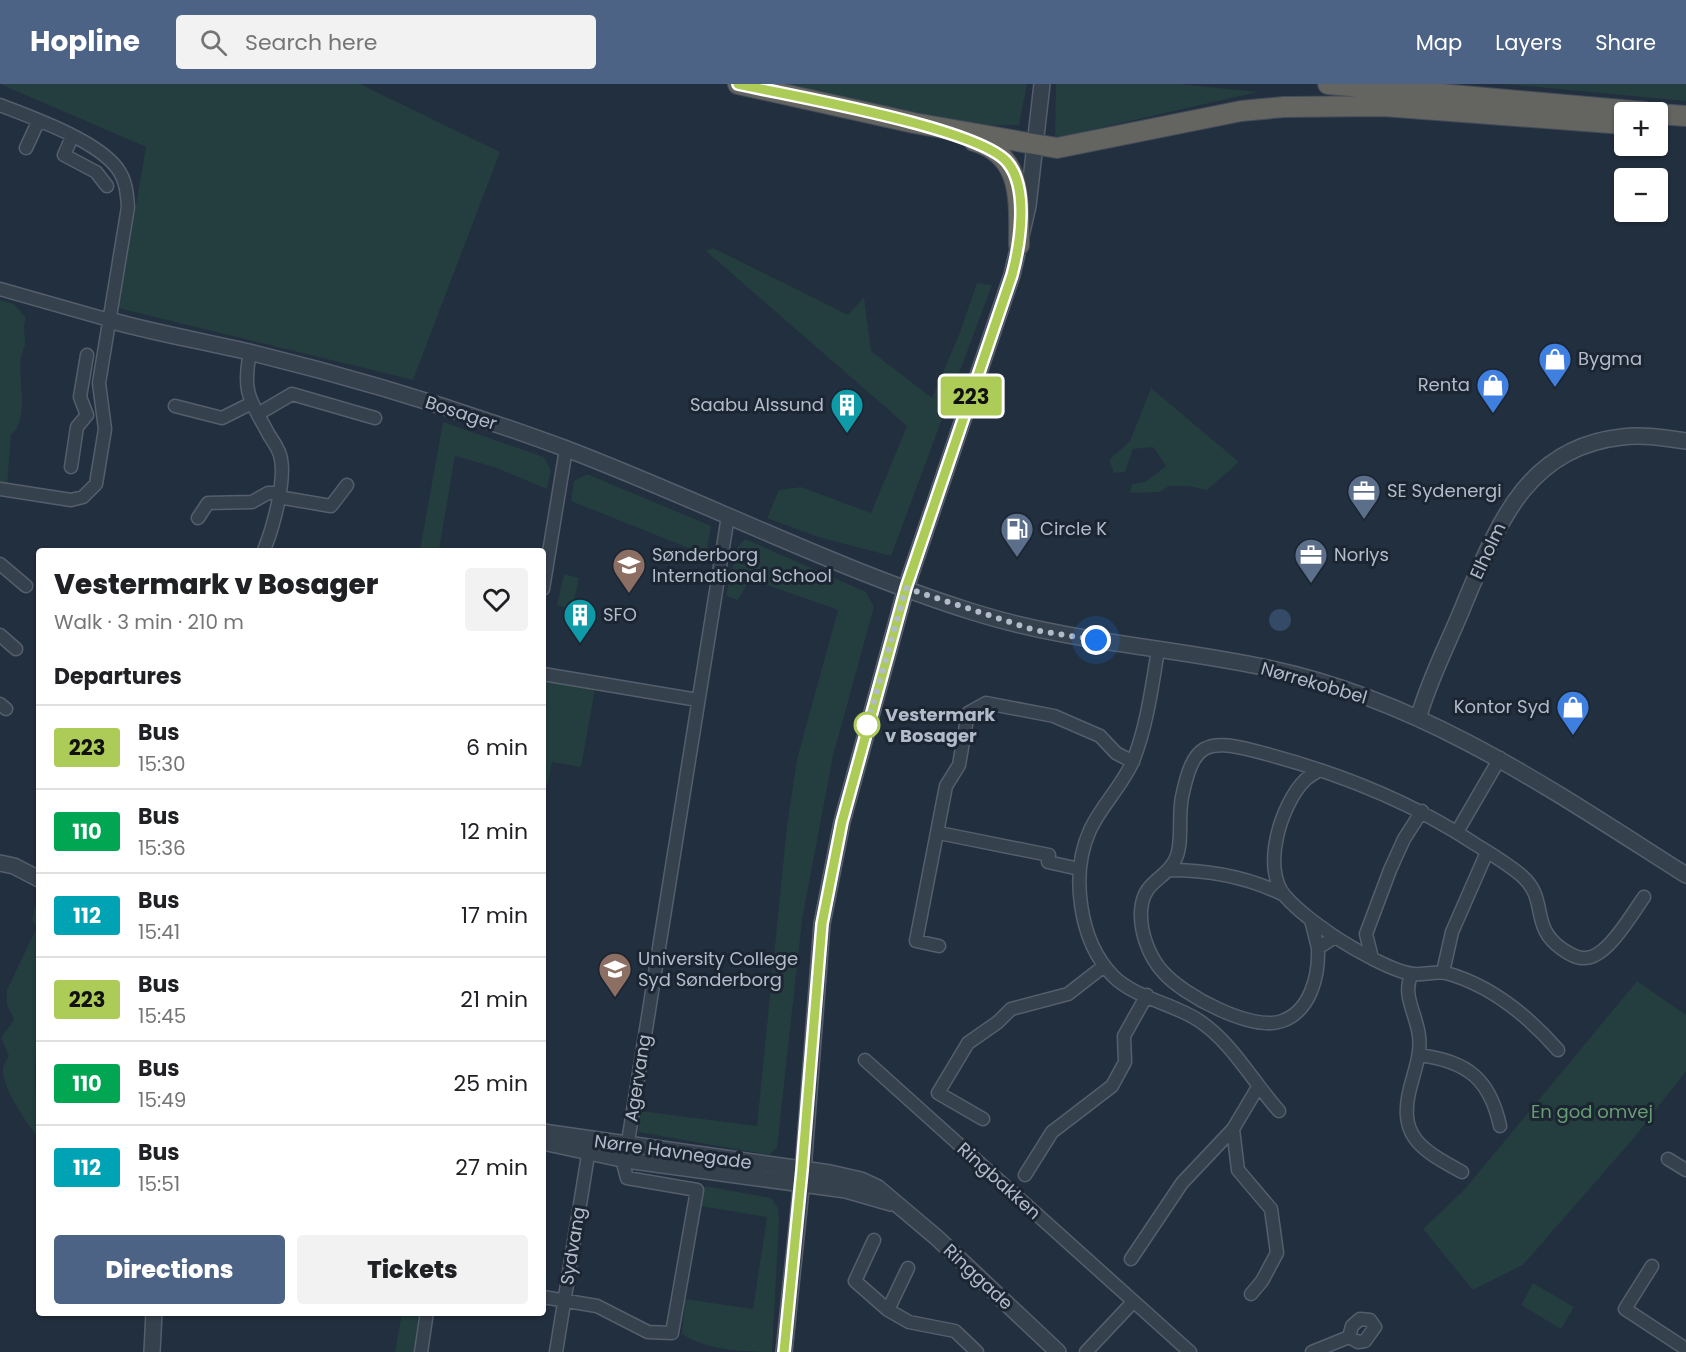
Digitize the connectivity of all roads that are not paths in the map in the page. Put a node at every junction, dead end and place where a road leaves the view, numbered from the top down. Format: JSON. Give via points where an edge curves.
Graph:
{"nodes":[{"id":1,"x":738,"y":84,"type":"edge"},
{"id":2,"x":1042,"y":84,"type":"edge"},
{"id":3,"x":1328,"y":84,"type":"edge"},
{"id":4,"x":1,"y":108,"type":"edge"},
{"id":5,"x":1614,"y":109,"type":"edge"},
{"id":6,"x":1668,"y":115,"type":"edge"},
{"id":7,"x":1686,"y":116,"type":"edge"},
{"id":8,"x":38,"y":122,"type":"junction"},
{"id":9,"x":914,"y":123,"type":"junction"},
{"id":10,"x":1614,"y":123,"type":"edge"},
{"id":11,"x":1668,"y":127,"type":"edge"},
{"id":12,"x":1686,"y":128,"type":"edge"},
{"id":13,"x":72,"y":137,"type":"junction"},
{"id":14,"x":1035,"y":145,"type":"junction"},
{"id":15,"x":26,"y":148,"type":"dead end"},
{"id":16,"x":107,"y":186,"type":"dead end"},
{"id":17,"x":1020,"y":245,"type":"junction"},
{"id":18,"x":0,"y":289,"type":"edge"},
{"id":19,"x":109,"y":320,"type":"junction"},
{"id":20,"x":250,"y":352,"type":"junction"},
{"id":21,"x":87,"y":355,"type":"dead end"},
{"id":22,"x":175,"y":406,"type":"dead end"},
{"id":23,"x":255,"y":408,"type":"junction"},
{"id":24,"x":87,"y":415,"type":"junction"},
{"id":25,"x":104,"y":416,"type":"junction"},
{"id":26,"x":375,"y":418,"type":"dead end"},
{"id":27,"x":1686,"y":441,"type":"edge"},
{"id":28,"x":566,"y":449,"type":"junction"},
{"id":29,"x":71,"y":467,"type":"dead end"},
{"id":30,"x":347,"y":485,"type":"dead end"},
{"id":31,"x":0,"y":489,"type":"edge"},
{"id":32,"x":278,"y":495,"type":"junction"},
{"id":33,"x":728,"y":516,"type":"junction"},
{"id":34,"x":198,"y":518,"type":"dead end"},
{"id":35,"x":265,"y":548,"type":"edge"},
{"id":36,"x":0,"y":564,"type":"edge"},
{"id":37,"x":546,"y":571,"type":"edge"},
{"id":38,"x":26,"y":586,"type":"dead end"},
{"id":39,"x":906,"y":588,"type":"junction"},
{"id":40,"x":0,"y":635,"type":"edge"},
{"id":41,"x":16,"y":649,"type":"dead end"},
{"id":42,"x":1158,"y":650,"type":"junction"},
{"id":43,"x":546,"y":675,"type":"edge"},
{"id":44,"x":698,"y":700,"type":"junction"},
{"id":45,"x":1419,"y":717,"type":"junction"},
{"id":46,"x":1500,"y":758,"type":"junction"},
{"id":47,"x":1132,"y":762,"type":"junction"},
{"id":48,"x":1300,"y":762,"type":"junction"},
{"id":49,"x":1320,"y":770,"type":"junction"},
{"id":50,"x":1305,"y":780,"type":"junction"},
{"id":51,"x":1422,"y":812,"type":"junction"},
{"id":52,"x":1457,"y":832,"type":"junction"},
{"id":53,"x":939,"y":833,"type":"junction"},
{"id":54,"x":1180,"y":848,"type":"junction"},
{"id":55,"x":1488,"y":852,"type":"junction"},
{"id":56,"x":0,"y":863,"type":"edge"},
{"id":57,"x":1079,"y":868,"type":"junction"},
{"id":58,"x":1169,"y":870,"type":"junction"},
{"id":59,"x":1201,"y":870,"type":"junction"},
{"id":60,"x":1686,"y":874,"type":"edge"},
{"id":61,"x":1275,"y":876,"type":"junction"},
{"id":62,"x":36,"y":877,"type":"edge"},
{"id":63,"x":1263,"y":885,"type":"junction"},
{"id":64,"x":1284,"y":895,"type":"junction"},
{"id":65,"x":1644,"y":897,"type":"dead end"},
{"id":66,"x":1311,"y":920,"type":"junction"},
{"id":67,"x":1366,"y":934,"type":"junction"},
{"id":68,"x":1335,"y":937,"type":"junction"},
{"id":69,"x":1347,"y":945,"type":"junction"},
{"id":70,"x":939,"y":946,"type":"dead end"},
{"id":71,"x":1318,"y":948,"type":"junction"},
{"id":72,"x":1372,"y":958,"type":"junction"},
{"id":73,"x":1104,"y":966,"type":"junction"},
{"id":74,"x":1443,"y":972,"type":"junction"},
{"id":75,"x":1412,"y":974,"type":"junction"},
{"id":76,"x":1147,"y":995,"type":"junction"},
{"id":77,"x":1558,"y":1050,"type":"dead end"},
{"id":78,"x":1419,"y":1055,"type":"junction"},
{"id":79,"x":864,"y":1060,"type":"dead end"},
{"id":80,"x":1258,"y":1087,"type":"junction"},
{"id":81,"x":1279,"y":1111,"type":"dead end"},
{"id":82,"x":982,"y":1119,"type":"dead end"},
{"id":83,"x":1500,"y":1126,"type":"dead end"},
{"id":84,"x":1233,"y":1129,"type":"junction"},
{"id":85,"x":546,"y":1133,"type":"edge"},
{"id":86,"x":546,"y":1142,"type":"edge"},
{"id":87,"x":589,"y":1147,"type":"junction"},
{"id":88,"x":626,"y":1153,"type":"junction"},
{"id":89,"x":1668,"y":1158,"type":"dead end"},
{"id":90,"x":1686,"y":1170,"type":"edge"},
{"id":91,"x":1462,"y":1172,"type":"dead end"},
{"id":92,"x":1025,"y":1174,"type":"dead end"},
{"id":93,"x":802,"y":1178,"type":"junction"},
{"id":94,"x":874,"y":1240,"type":"dead end"},
{"id":95,"x":1131,"y":1259,"type":"dead end"},
{"id":96,"x":1652,"y":1266,"type":"dead end"},
{"id":97,"x":908,"y":1268,"type":"dead end"},
{"id":98,"x":1251,"y":1294,"type":"dead end"},
{"id":99,"x":546,"y":1298,"type":"edge"},
{"id":100,"x":564,"y":1301,"type":"junction"},
{"id":101,"x":1133,"y":1302,"type":"junction"},
{"id":102,"x":888,"y":1310,"type":"junction"},
{"id":103,"x":154,"y":1316,"type":"edge"},
{"id":104,"x":426,"y":1316,"type":"edge"},
{"id":105,"x":1349,"y":1337,"type":"dead end"},
{"id":106,"x":1686,"y":1348,"type":"edge"},
{"id":107,"x":152,"y":1352,"type":"edge"},
{"id":108,"x":421,"y":1352,"type":"edge"},
{"id":109,"x":556,"y":1352,"type":"edge"},
{"id":110,"x":784,"y":1352,"type":"edge"},
{"id":111,"x":977,"y":1352,"type":"edge"},
{"id":112,"x":1058,"y":1352,"type":"edge"},
{"id":113,"x":1086,"y":1352,"type":"edge"},
{"id":114,"x":1190,"y":1352,"type":"edge"},
{"id":115,"x":1312,"y":1352,"type":"edge"}],
"edges":[{"from":1,"to":9,"type":"highway"},
{"from":2,"to":14,"type":"street"},
{"from":3,"to":5,"type":"highway"},
{"from":4,"to":8,"type":"street"},
{"from":6,"to":7,"type":"highway"},
{"from":8,"to":13,"type":"street"},
{"from":8,"to":15,"type":"street"},
{"from":9,"to":14,"type":"highway"},
{"from":9,"to":17,"type":"highway","via":[[980,142],[1009,164],[1018,186]]},
{"from":10,"to":14,"type":"highway","via":[[1383,106],[1284,107],[1241,111],[1057,148]]},
{"from":11,"to":12,"type":"highway"},
{"from":13,"to":16,"type":"street","via":[[64,155],[96,172]]},
{"from":13,"to":19,"type":"street","via":[[112,162],[126,184],[128,207]]},
{"from":14,"to":17,"type":"street"},
{"from":17,"to":39,"type":"street"},
{"from":18,"to":19,"type":"street","name":"Bosager"},
{"from":19,"to":20,"type":"street","name":"Bosager"},
{"from":19,"to":25,"type":"street","via":[[99,383]]},
{"from":20,"to":23,"type":"street","via":[[245,378]]},
{"from":20,"to":28,"type":"street","name":"Bosager","via":[[443,405]]},
{"from":21,"to":24,"type":"street","via":[[80,398]]},
{"from":22,"to":23,"type":"street","via":[[222,418]]},
{"from":23,"to":26,"type":"street","via":[[292,394]]},
{"from":23,"to":32,"type":"street","via":[[280,454]]},
{"from":24,"to":25,"type":"street"},
{"from":24,"to":29,"type":"street","via":[[77,427]]},
{"from":25,"to":31,"type":"street","via":[[96,484],[90,492],[71,500]]},
{"from":27,"to":45,"type":"street","name":"Elholm","via":[[1651,437],[1606,440],[1566,452],[1539,471],[1510,507],[1483,560]]},
{"from":28,"to":33,"type":"street","name":"Bosager"},
{"from":28,"to":37,"type":"street"},
{"from":30,"to":32,"type":"street","via":[[331,506]]},
{"from":32,"to":34,"type":"street","via":[[268,493],[252,502],[208,504]]},
{"from":32,"to":35,"type":"street"},
{"from":33,"to":39,"type":"street","name":"Bosager"},
{"from":33,"to":44,"type":"street","name":"Agervang"},
{"from":36,"to":38,"type":"street"},
{"from":39,"to":42,"type":"street","name":"Nørrekobbel","via":[[1034,630]]},
{"from":39,"to":93,"type":"street","via":[[842,822],[822,924]]},
{"from":40,"to":41,"type":"street"},
{"from":42,"to":45,"type":"street","name":"Nørrekobbel","via":[[1273,669],[1362,695]]},
{"from":42,"to":47,"type":"street","via":[[1142,734]]},
{"from":43,"to":44,"type":"street"},
{"from":44,"to":88,"type":"street","name":"Agervang"},
{"from":45,"to":46,"type":"street","name":"Nørrekobbel"},
{"from":46,"to":52,"type":"street"},
{"from":46,"to":60,"type":"street","name":"Nørrekobbel"},
{"from":47,"to":53,"type":"street","via":[[1116,753],[1100,736],[1054,716],[986,704],[968,713],[959,765],[946,786]]},
{"from":47,"to":57,"type":"street","via":[[1089,831]]},
{"from":48,"to":49,"type":"street"},
{"from":48,"to":50,"type":"street"},
{"from":48,"to":54,"type":"street","via":[[1210,744],[1201,751],[1184,784],[1178,831]]},
{"from":49,"to":50,"type":"street"},
{"from":49,"to":51,"type":"street"},
{"from":50,"to":61,"type":"street","via":[[1278,832]]},
{"from":51,"to":52,"type":"street"},
{"from":51,"to":67,"type":"street","via":[[1395,860]]},
{"from":52,"to":55,"type":"street"},
{"from":53,"to":57,"type":"street","via":[[1049,855],[1048,862]]},
{"from":53,"to":70,"type":"street","via":[[916,941]]},
{"from":54,"to":58,"type":"street"},
{"from":54,"to":59,"type":"street"},
{"from":55,"to":65,"type":"street","via":[[1531,885],[1541,926],[1548,938],[1577,956],[1596,955],[1607,947]]},
{"from":55,"to":74,"type":"street","via":[[1452,932]]},
{"from":56,"to":62,"type":"street"},
{"from":57,"to":73,"type":"street","via":[[1084,920]]},
{"from":58,"to":59,"type":"street"},
{"from":58,"to":71,"type":"street","via":[[1156,878],[1144,898],[1141,911],[1147,946],[1162,972],[1206,1002],[1258,1022],[1284,1021],[1297,1012],[1314,986],[1319,969]]},
{"from":59,"to":63,"type":"street"},
{"from":61,"to":63,"type":"street"},
{"from":61,"to":64,"type":"street"},
{"from":63,"to":64,"type":"street"},
{"from":64,"to":66,"type":"street"},
{"from":66,"to":68,"type":"street"},
{"from":66,"to":71,"type":"street"},
{"from":67,"to":69,"type":"street"},
{"from":67,"to":72,"type":"street"},
{"from":68,"to":69,"type":"street"},
{"from":68,"to":71,"type":"street"},
{"from":69,"to":72,"type":"street"},
{"from":72,"to":75,"type":"street"},
{"from":73,"to":76,"type":"street","via":[[1115,978]]},
{"from":73,"to":82,"type":"street","via":[[1068,994],[1011,1009],[968,1043],[938,1093]]},
{"from":74,"to":75,"type":"street"},
{"from":74,"to":77,"type":"street","via":[[1500,998]]},
{"from":75,"to":78,"type":"street","via":[[1407,992],[1417,1022]]},
{"from":76,"to":80,"type":"street","via":[[1212,1031]]},
{"from":76,"to":92,"type":"street","via":[[1124,1036],[1125,1062],[1112,1086],[1052,1132]]},
{"from":78,"to":83,"type":"street","via":[[1455,1063],[1478,1078],[1495,1104]]},
{"from":78,"to":91,"type":"street","via":[[1406,1102],[1406,1122],[1421,1148]]},
{"from":79,"to":101,"type":"street","name":"Ringbakken"},
{"from":80,"to":81,"type":"street"},
{"from":80,"to":84,"type":"street"},
{"from":84,"to":95,"type":"street","via":[[1182,1183]]},
{"from":84,"to":98,"type":"street","via":[[1238,1170],[1271,1209],[1277,1253]]},
{"from":85,"to":87,"type":"street","name":"Nørre Havnegade"},
{"from":86,"to":87,"type":"street","name":"Nørre Havnegade"},
{"from":87,"to":88,"type":"street","name":"Nørre Havnegade"},
{"from":87,"to":100,"type":"street","name":"Sydvang"},
{"from":88,"to":93,"type":"street","name":"Nørre Havnegade"},
{"from":88,"to":100,"type":"street","via":[[627,1178],[697,1190],[672,1334],[648,1332],[597,1306]]},
{"from":89,"to":90,"type":"street"},
{"from":93,"to":110,"type":"street"},
{"from":93,"to":112,"type":"street","name":"Ringgade","via":[[861,1180],[878,1188]]},
{"from":94,"to":102,"type":"street","via":[[855,1281]]},
{"from":96,"to":106,"type":"street","via":[[1625,1309]]},
{"from":97,"to":102,"type":"street"},
{"from":99,"to":100,"type":"street"},
{"from":100,"to":109,"type":"street","name":"Sydvang"},
{"from":101,"to":113,"type":"street"},
{"from":101,"to":114,"type":"street","name":"Ringbakken"},
{"from":102,"to":111,"type":"street","via":[[909,1322],[956,1331]]},
{"from":103,"to":107,"type":"street"},
{"from":104,"to":108,"type":"street"},
{"from":105,"to":115,"type":"street"}]}
